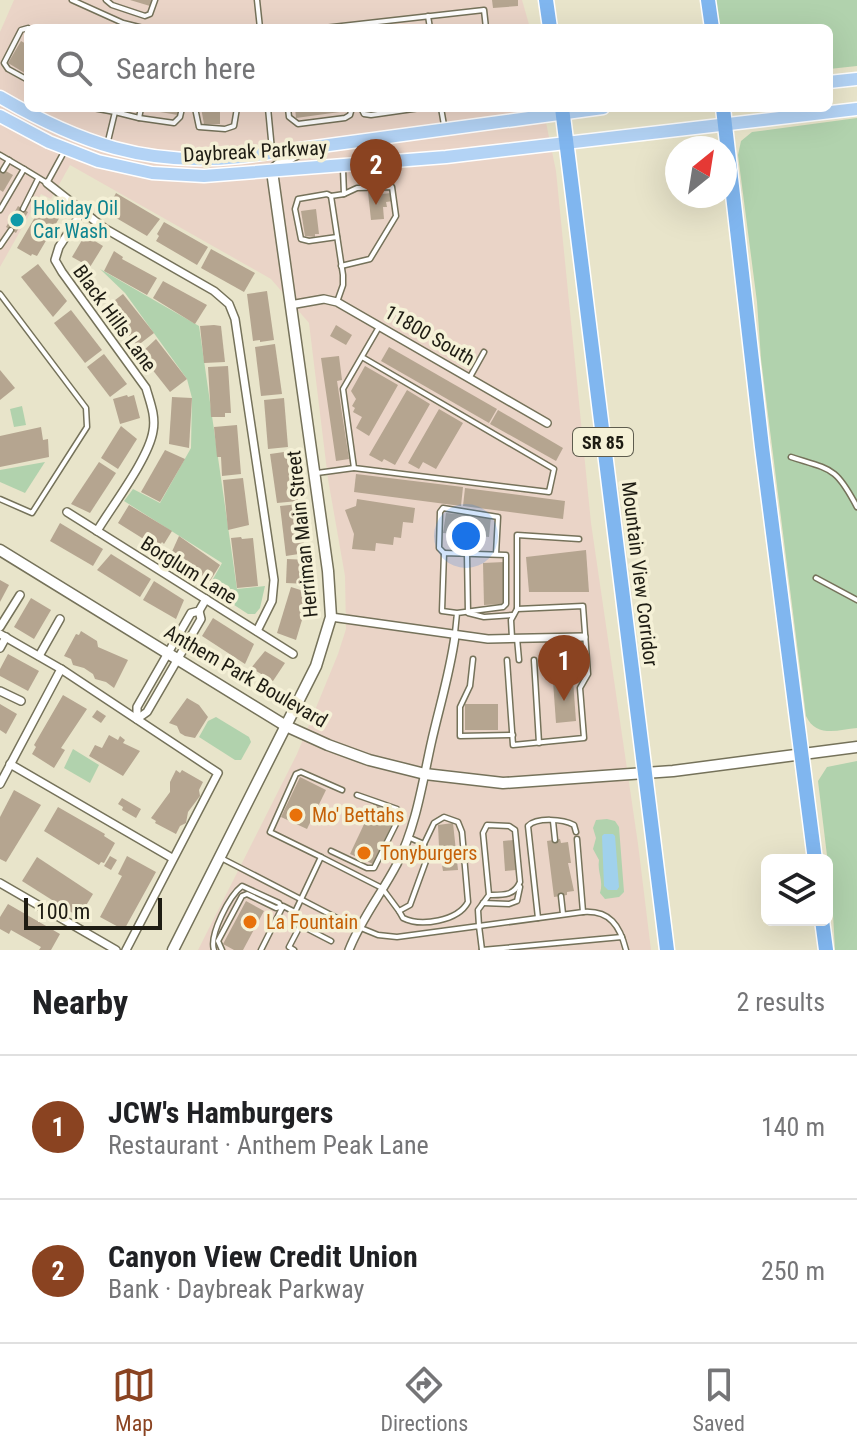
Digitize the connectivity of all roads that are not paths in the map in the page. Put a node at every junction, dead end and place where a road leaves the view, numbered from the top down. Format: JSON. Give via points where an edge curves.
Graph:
{"nodes":[{"id":1,"x":72,"y":0,"type":"edge"},
{"id":2,"x":87,"y":0,"type":"edge"},
{"id":3,"x":106,"y":0,"type":"edge"},
{"id":4,"x":155,"y":0,"type":"edge"},
{"id":5,"x":257,"y":0,"type":"edge"},
{"id":6,"x":546,"y":0,"type":"edge"},
{"id":7,"x":708,"y":0,"type":"edge"},
{"id":8,"x":85,"y":7,"type":"junction"},
{"id":9,"x":428,"y":16,"type":"junction"},
{"id":10,"x":125,"y":24,"type":"edge"},
{"id":11,"x":260,"y":24,"type":"edge"},
{"id":12,"x":359,"y":24,"type":"edge"},
{"id":13,"x":429,"y":24,"type":"edge"},
{"id":14,"x":486,"y":24,"type":"edge"},
{"id":15,"x":549,"y":24,"type":"edge"},
{"id":16,"x":711,"y":24,"type":"edge"},
{"id":17,"x":24,"y":29,"type":"edge"},
{"id":18,"x":24,"y":78,"type":"edge"},
{"id":19,"x":857,"y":79,"type":"edge"},
{"id":20,"x":833,"y":82,"type":"edge"},
{"id":21,"x":0,"y":97,"type":"edge"},
{"id":22,"x":857,"y":109,"type":"edge"},
{"id":23,"x":24,"y":110,"type":"edge"},
{"id":24,"x":27,"y":112,"type":"edge"},
{"id":25,"x":116,"y":112,"type":"edge"},
{"id":26,"x":122,"y":112,"type":"edge"},
{"id":27,"x":140,"y":112,"type":"edge"},
{"id":28,"x":181,"y":112,"type":"edge"},
{"id":29,"x":197,"y":112,"type":"edge"},
{"id":30,"x":237,"y":112,"type":"edge"},
{"id":31,"x":268,"y":112,"type":"edge"},
{"id":32,"x":288,"y":112,"type":"edge"},
{"id":33,"x":351,"y":112,"type":"edge"},
{"id":34,"x":363,"y":112,"type":"edge"},
{"id":35,"x":392,"y":112,"type":"edge"},
{"id":36,"x":442,"y":112,"type":"edge"},
{"id":37,"x":549,"y":112,"type":"edge"},
{"id":38,"x":562,"y":112,"type":"edge"},
{"id":39,"x":723,"y":112,"type":"edge"},
{"id":40,"x":0,"y":116,"type":"edge"},
{"id":41,"x":139,"y":118,"type":"junction"},
{"id":42,"x":725,"y":126,"type":"junction"},
{"id":43,"x":444,"y":128,"type":"junction"},
{"id":44,"x":567,"y":144,"type":"junction"},
{"id":45,"x":107,"y":147,"type":"junction"},
{"id":46,"x":304,"y":148,"type":"junction"},
{"id":47,"x":65,"y":150,"type":"junction"},
{"id":48,"x":272,"y":153,"type":"junction"},
{"id":49,"x":0,"y":155,"type":"edge"},
{"id":50,"x":9,"y":160,"type":"junction"},
{"id":51,"x":343,"y":166,"type":"junction"},
{"id":52,"x":24,"y":169,"type":"junction"},
{"id":53,"x":3,"y":170,"type":"dead end"},
{"id":54,"x":272,"y":171,"type":"junction"},
{"id":55,"x":204,"y":176,"type":"junction"},
{"id":56,"x":39,"y":178,"type":"junction"},
{"id":57,"x":47,"y":183,"type":"junction"},
{"id":58,"x":344,"y":194,"type":"junction"},
{"id":59,"x":331,"y":196,"type":"junction"},
{"id":60,"x":1,"y":207,"type":"edge"},
{"id":61,"x":23,"y":209,"type":"dead end"},
{"id":62,"x":82,"y":212,"type":"junction"},
{"id":63,"x":11,"y":230,"type":"dead end"},
{"id":64,"x":337,"y":237,"type":"junction"},
{"id":65,"x":0,"y":246,"type":"edge"},
{"id":66,"x":341,"y":266,"type":"junction"},
{"id":67,"x":0,"y":294,"type":"edge"},
{"id":68,"x":337,"y":302,"type":"junction"},
{"id":69,"x":290,"y":305,"type":"junction"},
{"id":70,"x":379,"y":327,"type":"junction"},
{"id":71,"x":484,"y":352,"type":"dead end"},
{"id":72,"x":362,"y":357,"type":"junction"},
{"id":73,"x":469,"y":379,"type":"junction"},
{"id":74,"x":547,"y":423,"type":"dead end"},
{"id":75,"x":791,"y":457,"type":"dead end"},
{"id":76,"x":354,"y":468,"type":"junction"},
{"id":77,"x":314,"y":473,"type":"junction"},
{"id":78,"x":0,"y":499,"type":"edge"},
{"id":79,"x":857,"y":507,"type":"edge"},
{"id":80,"x":67,"y":512,"type":"dead end"},
{"id":81,"x":97,"y":531,"type":"junction"},
{"id":82,"x":579,"y":539,"type":"dead end"},
{"id":83,"x":0,"y":550,"type":"edge"},
{"id":84,"x":444,"y":553,"type":"junction"},
{"id":85,"x":467,"y":554,"type":"junction"},
{"id":86,"x":496,"y":554,"type":"junction"},
{"id":87,"x":816,"y":578,"type":"dead end"},
{"id":88,"x":20,"y":595,"type":"dead end"},
{"id":89,"x":206,"y":599,"type":"junction"},
{"id":90,"x":857,"y":600,"type":"edge"},
{"id":91,"x":517,"y":609,"type":"junction"},
{"id":92,"x":457,"y":613,"type":"junction"},
{"id":93,"x":468,"y":613,"type":"junction"},
{"id":94,"x":513,"y":615,"type":"junction"},
{"id":95,"x":331,"y":617,"type":"junction"},
{"id":96,"x":60,"y":619,"type":"dead end"},
{"id":97,"x":0,"y":627,"type":"edge"},
{"id":98,"x":257,"y":631,"type":"junction"},
{"id":99,"x":3,"y":636,"type":"edge"},
{"id":100,"x":455,"y":636,"type":"junction"},
{"id":101,"x":584,"y":637,"type":"junction"},
{"id":102,"x":514,"y":638,"type":"junction"},
{"id":103,"x":0,"y":648,"type":"edge"},
{"id":104,"x":293,"y":654,"type":"dead end"},
{"id":105,"x":173,"y":655,"type":"junction"},
{"id":106,"x":39,"y":656,"type":"junction"},
{"id":107,"x":473,"y":659,"type":"dead end"},
{"id":108,"x":507,"y":660,"type":"dead end"},
{"id":109,"x":519,"y":660,"type":"dead end"},
{"id":110,"x":534,"y":660,"type":"dead end"},
{"id":111,"x":61,"y":669,"type":"junction"},
{"id":112,"x":0,"y":691,"type":"edge"},
{"id":113,"x":21,"y":701,"type":"dead end"},
{"id":114,"x":137,"y":719,"type":"junction"},
{"id":115,"x":286,"y":726,"type":"junction"},
{"id":116,"x":513,"y":735,"type":"junction"},
{"id":117,"x":539,"y":743,"type":"junction"},
{"id":118,"x":857,"y":747,"type":"edge"},
{"id":119,"x":803,"y":755,"type":"junction"},
{"id":120,"x":10,"y":764,"type":"junction"},
{"id":121,"x":645,"y":772,"type":"junction"},
{"id":122,"x":425,"y":774,"type":"junction"},
{"id":123,"x":0,"y":784,"type":"edge"},
{"id":124,"x":342,"y":790,"type":"dead end"},
{"id":125,"x":357,"y":795,"type":"dead end"},
{"id":126,"x":553,"y":821,"type":"junction"},
{"id":127,"x":576,"y":832,"type":"dead end"},
{"id":128,"x":408,"y":837,"type":"junction"},
{"id":129,"x":577,"y":839,"type":"dead end"},
{"id":130,"x":555,"y":840,"type":"dead end"},
{"id":131,"x":424,"y":844,"type":"junction"},
{"id":132,"x":331,"y":851,"type":"dead end"},
{"id":133,"x":814,"y":854,"type":"edge"},
{"id":134,"x":321,"y":857,"type":"junction"},
{"id":135,"x":172,"y":858,"type":"junction"},
{"id":136,"x":220,"y":858,"type":"junction"},
{"id":137,"x":520,"y":882,"type":"junction"},
{"id":138,"x":0,"y":883,"type":"edge"},
{"id":139,"x":382,"y":888,"type":"junction"},
{"id":140,"x":489,"y":895,"type":"junction"},
{"id":141,"x":561,"y":896,"type":"dead end"},
{"id":142,"x":301,"y":900,"type":"junction"},
{"id":143,"x":483,"y":903,"type":"junction"},
{"id":144,"x":281,"y":907,"type":"junction"},
{"id":145,"x":399,"y":911,"type":"junction"},
{"id":146,"x":295,"y":912,"type":"junction"},
{"id":147,"x":583,"y":912,"type":"junction"},
{"id":148,"x":563,"y":914,"type":"junction"},
{"id":149,"x":538,"y":918,"type":"junction"},
{"id":150,"x":300,"y":925,"type":"junction"},
{"id":151,"x":359,"y":926,"type":"junction"},
{"id":152,"x":479,"y":926,"type":"junction"},
{"id":153,"x":823,"y":926,"type":"edge"},
{"id":154,"x":622,"y":937,"type":"junction"},
{"id":155,"x":331,"y":941,"type":"dead end"},
{"id":156,"x":214,"y":947,"type":"edge"},
{"id":157,"x":177,"y":948,"type":"edge"},
{"id":158,"x":290,"y":949,"type":"edge"},
{"id":159,"x":116,"y":950,"type":"edge"},
{"id":160,"x":126,"y":950,"type":"edge"},
{"id":161,"x":222,"y":950,"type":"edge"},
{"id":162,"x":261,"y":950,"type":"edge"},
{"id":163,"x":349,"y":950,"type":"edge"},
{"id":164,"x":482,"y":950,"type":"edge"},
{"id":165,"x":626,"y":950,"type":"edge"},
{"id":166,"x":667,"y":950,"type":"edge"},
{"id":167,"x":826,"y":950,"type":"edge"}],
"edges":[{"from":1,"to":8,"type":"lane"},
{"from":2,"to":8,"type":"lane"},
{"from":3,"to":4,"type":"lane","via":[[145,16]]},
{"from":5,"to":11,"type":"lane"},
{"from":6,"to":15,"type":"highway"},
{"from":7,"to":16,"type":"highway"},
{"from":8,"to":10,"type":"lane"},
{"from":9,"to":12,"type":"lane"},
{"from":9,"to":13,"type":"lane"},
{"from":9,"to":14,"type":"lane","via":[[484,10]]},
{"from":17,"to":18,"type":"lane","via":[[4,63]]},
{"from":19,"to":20,"type":"main road"},
{"from":21,"to":23,"type":"main road","name":"Daybreak Parkway"},
{"from":22,"to":42,"type":"main road","name":"Daybreak Parkway"},
{"from":24,"to":45,"type":"main road","name":"Daybreak Parkway"},
{"from":25,"to":45,"type":"lane"},
{"from":26,"to":41,"type":"lane"},
{"from":27,"to":41,"type":"lane"},
{"from":28,"to":41,"type":"lane","via":[[174,123]]},
{"from":29,"to":30,"type":"lane","via":[[199,127],[225,129],[234,126]]},
{"from":31,"to":48,"type":"lane"},
{"from":32,"to":33,"type":"lane","via":[[298,124],[345,118]]},
{"from":34,"to":35,"type":"lane"},
{"from":36,"to":43,"type":"lane"},
{"from":37,"to":43,"type":"main road","name":"Daybreak Parkway"},
{"from":38,"to":44,"type":"highway","name":"Mountain View Corridor","number":"SR 85"},
{"from":39,"to":42,"type":"highway"},
{"from":40,"to":47,"type":"main road","name":"Daybreak Parkway"},
{"from":42,"to":44,"type":"main road","name":"Daybreak Parkway"},
{"from":42,"to":119,"type":"highway"},
{"from":43,"to":46,"type":"main road","name":"Daybreak Parkway"},
{"from":44,"to":51,"type":"main road","name":"Daybreak Parkway"},
{"from":44,"to":121,"type":"highway","name":"Mountain View Corridor","number":"SR 85"},
{"from":45,"to":48,"type":"main road","name":"Daybreak Parkway","via":[[183,160]]},
{"from":46,"to":48,"type":"main road","name":"Daybreak Parkway"},
{"from":46,"to":54,"type":"main road"},
{"from":47,"to":55,"type":"main road","name":"Daybreak Parkway","via":[[134,170]]},
{"from":47,"to":57,"type":"lane"},
{"from":48,"to":55,"type":"main road","via":[[262,163],[213,169]]},
{"from":49,"to":50,"type":"lane"},
{"from":50,"to":52,"type":"lane"},
{"from":50,"to":53,"type":"lane"},
{"from":51,"to":54,"type":"main road","name":"Daybreak Parkway"},
{"from":51,"to":58,"type":"lane"},
{"from":52,"to":56,"type":"lane"},
{"from":52,"to":60,"type":"lane"},
{"from":54,"to":55,"type":"main road","name":"Daybreak Parkway"},
{"from":54,"to":69,"type":"main road","name":"Herriman Main Street"},
{"from":56,"to":57,"type":"lane"},
{"from":56,"to":61,"type":"lane"},
{"from":57,"to":62,"type":"street"},
{"from":58,"to":59,"type":"lane"},
{"from":58,"to":66,"type":"lane","via":[[357,188],[392,187],[396,216],[370,259]]},
{"from":59,"to":64,"type":"lane"},
{"from":59,"to":64,"type":"lane","via":[[298,199],[295,209],[301,239]]},
{"from":62,"to":81,"type":"street","name":"Black Hills Lane","via":[[55,260],[146,388],[154,430]]},
{"from":62,"to":98,"type":"street","via":[[229,304],[274,580],[272,601]]},
{"from":63,"to":65,"type":"lane"},
{"from":64,"to":66,"type":"lane"},
{"from":66,"to":68,"type":"lane","via":[[343,285]]},
{"from":67,"to":78,"type":"lane","via":[[86,408],[87,427],[32,513]]},
{"from":68,"to":69,"type":"street"},
{"from":68,"to":70,"type":"street","name":"11800 South"},
{"from":69,"to":77,"type":"main road","name":"Herriman Main Street"},
{"from":70,"to":72,"type":"lane"},
{"from":70,"to":73,"type":"street","name":"11800 South"},
{"from":71,"to":73,"type":"lane"},
{"from":72,"to":76,"type":"lane","via":[[343,389]]},
{"from":72,"to":76,"type":"lane","via":[[554,469],[549,492]]},
{"from":73,"to":74,"type":"street","name":"11800 South"},
{"from":75,"to":79,"type":"lane","via":[[833,470]]},
{"from":76,"to":77,"type":"lane"},
{"from":77,"to":95,"type":"main road","name":"Herriman Main Street"},
{"from":80,"to":81,"type":"street","name":"Borglum Lane"},
{"from":81,"to":89,"type":"street","name":"Borglum Lane"},
{"from":82,"to":91,"type":"lane","via":[[517,535]]},
{"from":83,"to":105,"type":"main road","name":"Anthem Park Boulevard"},
{"from":84,"to":85,"type":"lane"},
{"from":84,"to":86,"type":"lane","via":[[439,548],[443,508],[498,517]]},
{"from":84,"to":92,"type":"lane","via":[[442,611]]},
{"from":85,"to":86,"type":"lane"},
{"from":85,"to":93,"type":"lane"},
{"from":86,"to":93,"type":"lane","via":[[506,555],[506,604]]},
{"from":87,"to":90,"type":"lane"},
{"from":88,"to":97,"type":"street"},
{"from":89,"to":98,"type":"street","name":"Borglum Lane"},
{"from":89,"to":105,"type":"street","via":[[201,619]]},
{"from":91,"to":94,"type":"lane"},
{"from":91,"to":101,"type":"lane","via":[[583,606]]},
{"from":92,"to":93,"type":"lane"},
{"from":92,"to":100,"type":"lane"},
{"from":93,"to":94,"type":"lane"},
{"from":94,"to":102,"type":"lane"},
{"from":95,"to":100,"type":"street"},
{"from":95,"to":115,"type":"main road","name":"Herriman Main Street","via":[[316,666]]},
{"from":96,"to":106,"type":"street"},
{"from":98,"to":104,"type":"street","name":"Borglum Lane"},
{"from":99,"to":103,"type":"street"},
{"from":99,"to":106,"type":"street"},
{"from":100,"to":102,"type":"street"},
{"from":100,"to":122,"type":"street"},
{"from":101,"to":102,"type":"street"},
{"from":101,"to":117,"type":"lane","via":[[584,738]]},
{"from":102,"to":109,"type":"lane"},
{"from":105,"to":114,"type":"street","via":[[147,712]]},
{"from":105,"to":115,"type":"main road","name":"Anthem Park Boulevard"},
{"from":106,"to":111,"type":"street"},
{"from":107,"to":116,"type":"lane","via":[[470,686],[460,707],[460,736]]},
{"from":108,"to":116,"type":"lane"},
{"from":110,"to":117,"type":"lane"},
{"from":111,"to":114,"type":"street"},
{"from":111,"to":120,"type":"street"},
{"from":112,"to":113,"type":"street"},
{"from":114,"to":135,"type":"street","via":[[218,773]]},
{"from":115,"to":122,"type":"main road","name":"Anthem Park Boulevard","via":[[369,760]]},
{"from":115,"to":136,"type":"main road","name":"Herriman Main Street"},
{"from":116,"to":117,"type":"lane","via":[[513,745]]},
{"from":118,"to":119,"type":"main road"},
{"from":119,"to":121,"type":"main road","name":"Anthem Park Boulevard"},
{"from":119,"to":133,"type":"highway"},
{"from":120,"to":123,"type":"street"},
{"from":120,"to":135,"type":"street"},
{"from":121,"to":122,"type":"main road","name":"Anthem Park Boulevard","via":[[503,783]]},
{"from":121,"to":166,"type":"highway","name":"Mountain View Corridor","number":"SR 85"},
{"from":122,"to":128,"type":"street"},
{"from":124,"to":134,"type":"lane","via":[[296,774],[270,832]]},
{"from":125,"to":132,"type":"lane","via":[[397,809],[400,816],[374,868]]},
{"from":126,"to":127,"type":"lane","via":[[571,822]]},
{"from":126,"to":130,"type":"lane"},
{"from":126,"to":149,"type":"lane","via":[[528,826]]},
{"from":128,"to":131,"type":"lane"},
{"from":128,"to":139,"type":"street"},
{"from":129,"to":147,"type":"lane"},
{"from":131,"to":145,"type":"lane","via":[[426,861],[415,892],[410,905]]},
{"from":131,"to":145,"type":"lane","via":[[434,823],[444,817],[458,822],[468,902],[454,917],[417,922]]},
{"from":134,"to":139,"type":"lane"},
{"from":134,"to":142,"type":"lane"},
{"from":135,"to":160,"type":"street"},
{"from":136,"to":142,"type":"lane"},
{"from":136,"to":157,"type":"main road","name":"Herriman Main Street"},
{"from":137,"to":140,"type":"lane","via":[[511,894]]},
{"from":137,"to":140,"type":"lane","via":[[515,830],[487,825],[483,833]]},
{"from":137,"to":143,"type":"lane","via":[[517,901]]},
{"from":138,"to":159,"type":"street"},
{"from":139,"to":145,"type":"lane"},
{"from":139,"to":151,"type":"street"},
{"from":140,"to":143,"type":"lane"},
{"from":141,"to":148,"type":"lane"},
{"from":142,"to":146,"type":"lane"},
{"from":142,"to":151,"type":"lane"},
{"from":143,"to":152,"type":"lane"},
{"from":144,"to":146,"type":"lane"},
{"from":144,"to":156,"type":"lane","via":[[242,896]]},
{"from":144,"to":156,"type":"lane","via":[[242,886],[212,936]]},
{"from":144,"to":162,"type":"lane"},
{"from":146,"to":150,"type":"lane"},
{"from":147,"to":148,"type":"lane"},
{"from":147,"to":154,"type":"lane","via":[[609,916]]},
{"from":148,"to":149,"type":"lane"},
{"from":149,"to":152,"type":"lane"},
{"from":150,"to":155,"type":"lane"},
{"from":150,"to":158,"type":"lane"},
{"from":151,"to":152,"type":"lane","via":[[397,937]]},
{"from":151,"to":163,"type":"street"},
{"from":152,"to":164,"type":"lane"},
{"from":153,"to":167,"type":"highway"},
{"from":154,"to":164,"type":"lane"},
{"from":154,"to":165,"type":"lane"},
{"from":156,"to":161,"type":"lane"}]}
